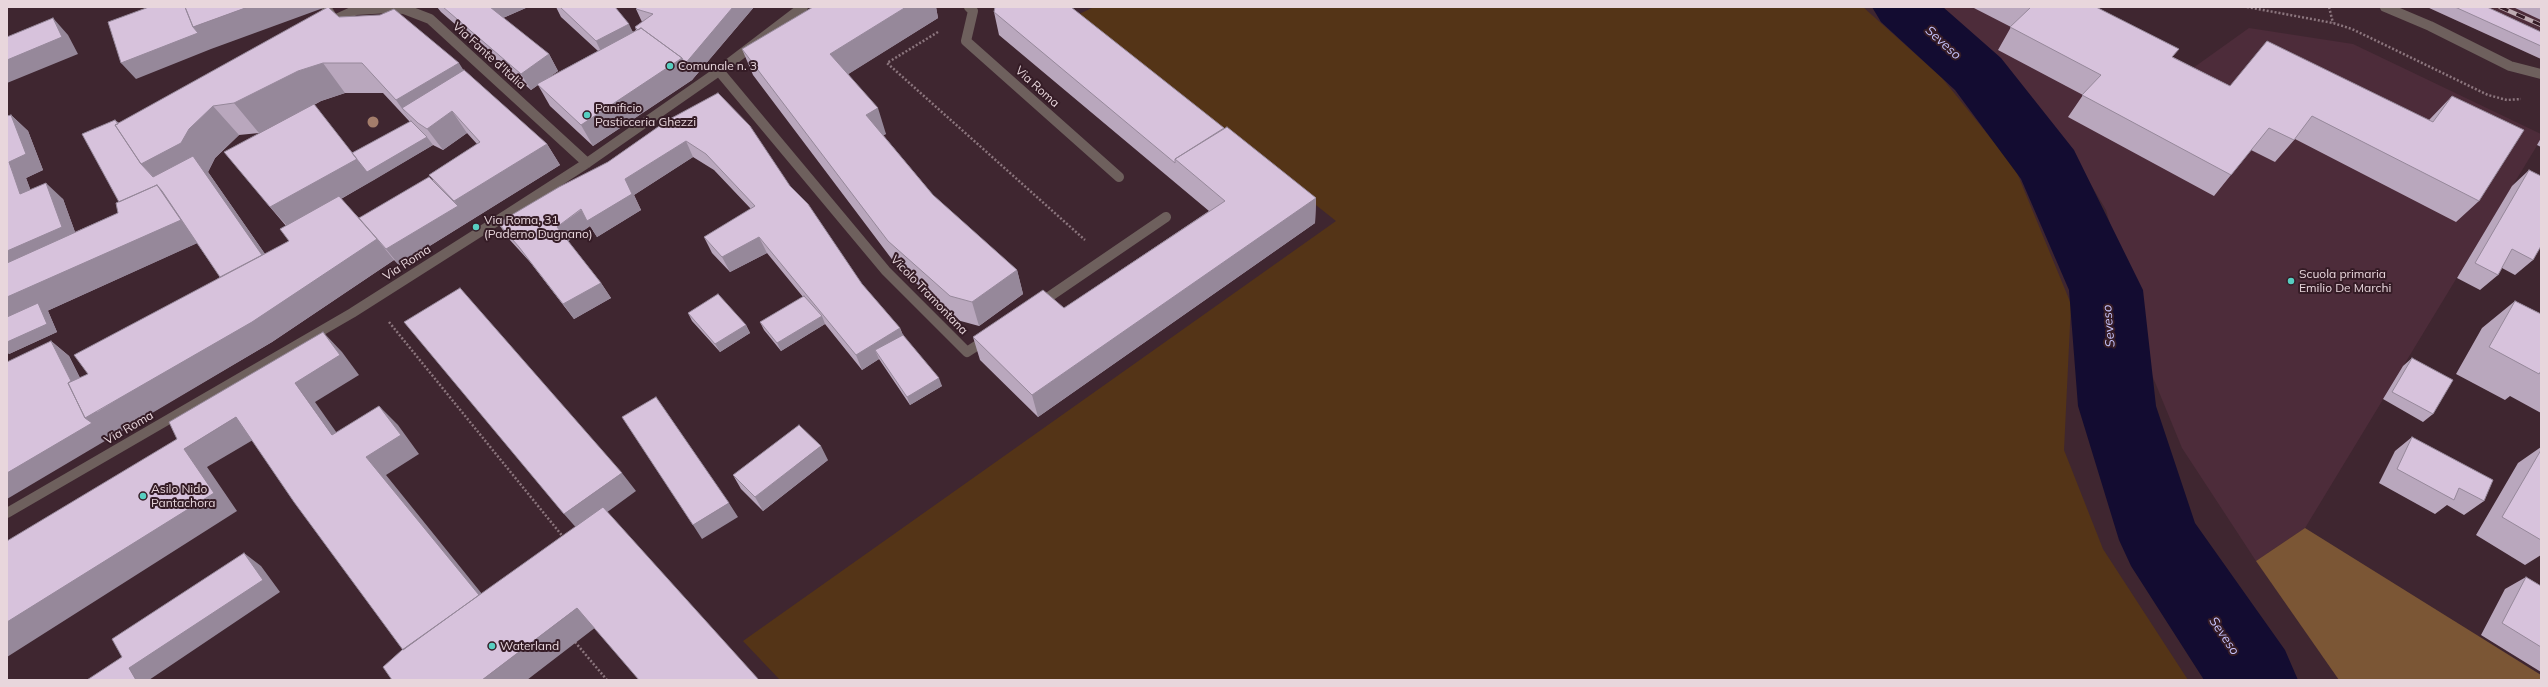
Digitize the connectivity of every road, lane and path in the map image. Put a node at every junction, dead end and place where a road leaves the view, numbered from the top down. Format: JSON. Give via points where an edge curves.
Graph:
{"nodes":[{"id":1,"x":326,"y":7,"type":"edge"},
{"id":2,"x":804,"y":7,"type":"edge"},
{"id":3,"x":2247,"y":7,"type":"edge"},
{"id":4,"x":2329,"y":7,"type":"edge"},
{"id":5,"x":2385,"y":7,"type":"edge"},
{"id":6,"x":971,"y":9,"type":"edge"},
{"id":7,"x":2333,"y":23,"type":"junction"},
{"id":8,"x":719,"y":71,"type":"junction"},
{"id":9,"x":2541,"y":74,"type":"edge"},
{"id":10,"x":2528,"y":99,"type":"dead end"},
{"id":11,"x":587,"y":163,"type":"junction"},
{"id":12,"x":1119,"y":177,"type":"dead end"},
{"id":13,"x":1166,"y":217,"type":"dead end"},
{"id":14,"x":1107,"y":259,"type":"junction"},
{"id":15,"x":1030,"y":310,"type":"edge"},
{"id":16,"x":388,"y":320,"type":"dead end"},
{"id":17,"x":998,"y":331,"type":"edge"},
{"id":18,"x":7,"y":513,"type":"edge"},
{"id":19,"x":570,"y":544,"type":"edge"},
{"id":20,"x":576,"y":642,"type":"dead end"},
{"id":21,"x":607,"y":680,"type":"edge"}],
"edges":[{"from":1,"to":11,"type":"street","name":"Via Fante d'Italia","via":[[330,21],[356,10],[389,8],[411,11],[430,19]]},
{"from":2,"to":8,"type":"street","name":"Via Roma"},
{"from":3,"to":7,"type":"path"},
{"from":4,"to":7,"type":"path"},
{"from":5,"to":9,"type":"street","via":[[2430,26],[2510,66]]},
{"from":6,"to":12,"type":"street","name":"Via Roma","via":[[966,41]]},
{"from":6,"to":14,"type":"path","via":[[887,63]]},
{"from":7,"to":10,"type":"path","via":[[2352,29],[2488,95],[2507,100]]},
{"from":8,"to":11,"type":"street","name":"Via Roma"},
{"from":8,"to":17,"type":"street","name":"Vicolo Tramontana","via":[[886,271],[967,352]]},
{"from":11,"to":18,"type":"street","name":"Via Roma","via":[[352,313]]},
{"from":13,"to":14,"type":"street"},
{"from":14,"to":15,"type":"street"},
{"from":16,"to":19,"type":"path"},
{"from":20,"to":21,"type":"path"}]}
